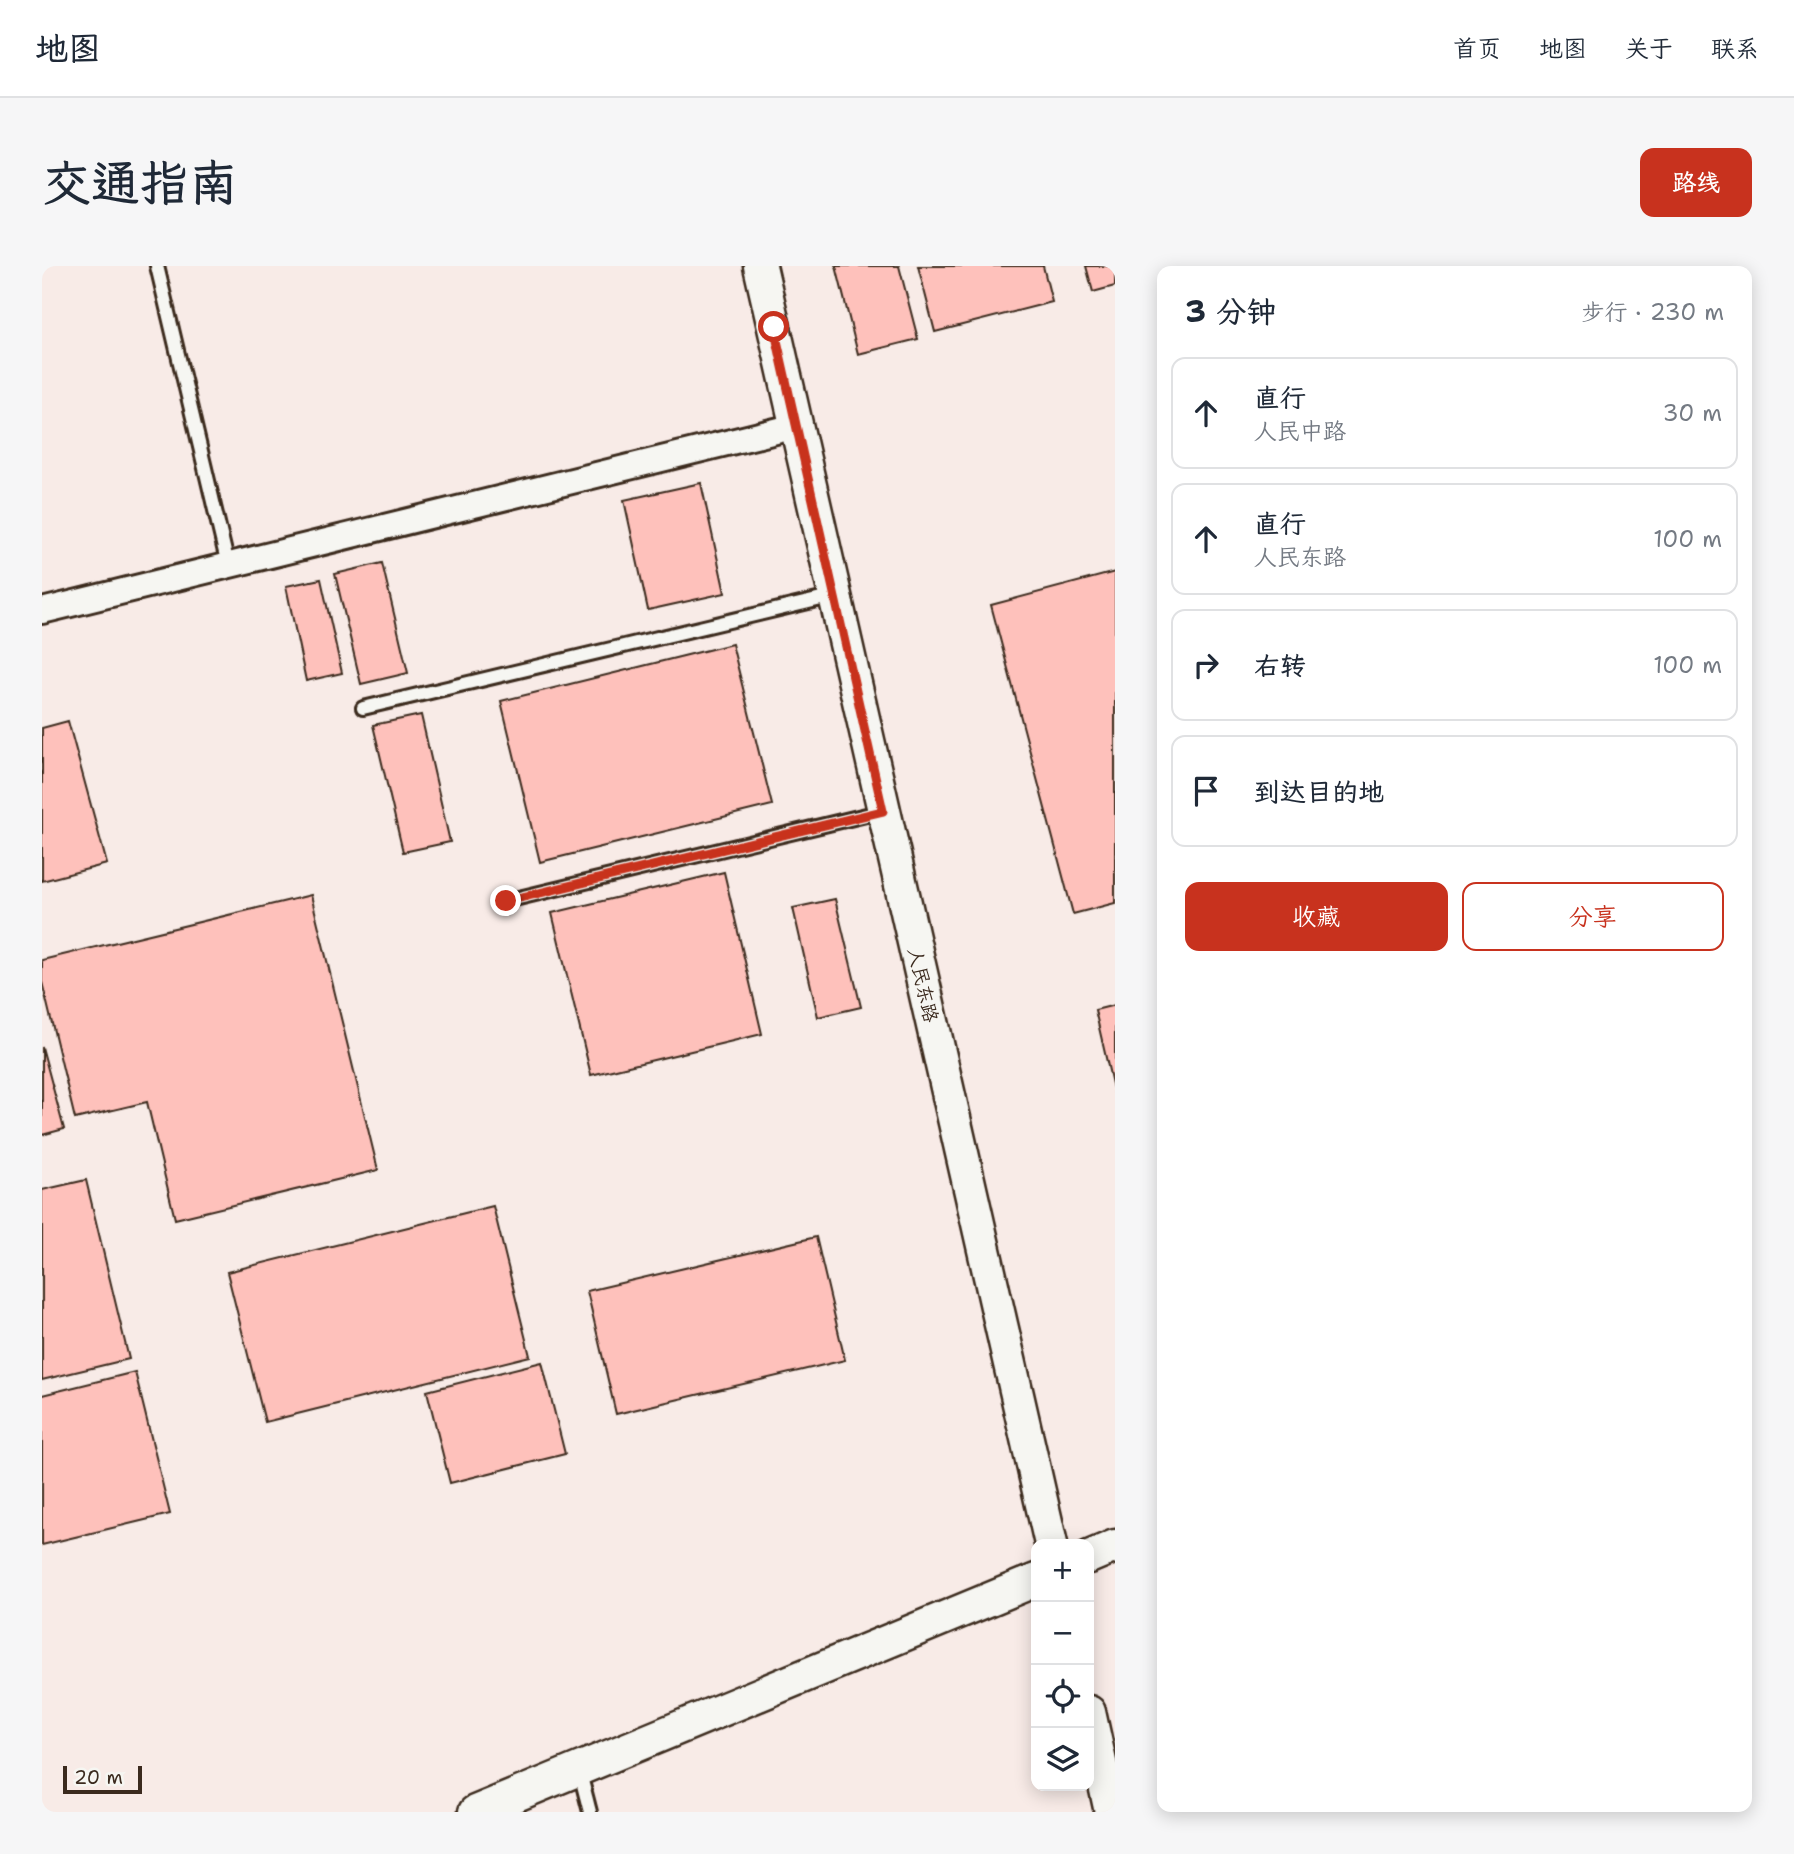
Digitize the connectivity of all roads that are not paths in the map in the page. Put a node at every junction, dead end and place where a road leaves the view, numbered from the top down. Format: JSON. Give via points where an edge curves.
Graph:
{"nodes":[{"id":1,"x":157,"y":266,"type":"edge"},
{"id":2,"x":760,"y":266,"type":"edge"},
{"id":3,"x":796,"y":426,"type":"junction"},
{"id":4,"x":228,"y":565,"type":"junction"},
{"id":5,"x":834,"y":596,"type":"junction"},
{"id":6,"x":42,"y":611,"type":"edge"},
{"id":7,"x":363,"y":708,"type":"dead end"},
{"id":8,"x":883,"y":811,"type":"junction"},
{"id":9,"x":506,"y":901,"type":"dead end"},
{"id":10,"x":1050,"y":1539,"type":"edge"},
{"id":11,"x":1115,"y":1546,"type":"edge"},
{"id":12,"x":1094,"y":1556,"type":"edge"},
{"id":13,"x":1031,"y":1582,"type":"edge"},
{"id":14,"x":1093,"y":1728,"type":"edge"},
{"id":15,"x":579,"y":1769,"type":"junction"},
{"id":16,"x":475,"y":1812,"type":"edge"},
{"id":17,"x":590,"y":1812,"type":"edge"},
{"id":18,"x":1111,"y":1812,"type":"edge"}],
"edges":[{"from":1,"to":4,"type":"lane"},
{"from":2,"to":3,"type":"street","name":"人民东路"},
{"from":3,"to":4,"type":"street"},
{"from":3,"to":5,"type":"street","name":"人民东路"},
{"from":4,"to":6,"type":"street"},
{"from":5,"to":7,"type":"lane"},
{"from":5,"to":8,"type":"street","name":"人民东路"},
{"from":8,"to":9,"type":"lane"},
{"from":8,"to":10,"type":"street","name":"人民东路"},
{"from":11,"to":12,"type":"street"},
{"from":13,"to":15,"type":"street"},
{"from":14,"to":18,"type":"street"},
{"from":15,"to":16,"type":"street"},
{"from":15,"to":17,"type":"lane"}]}
